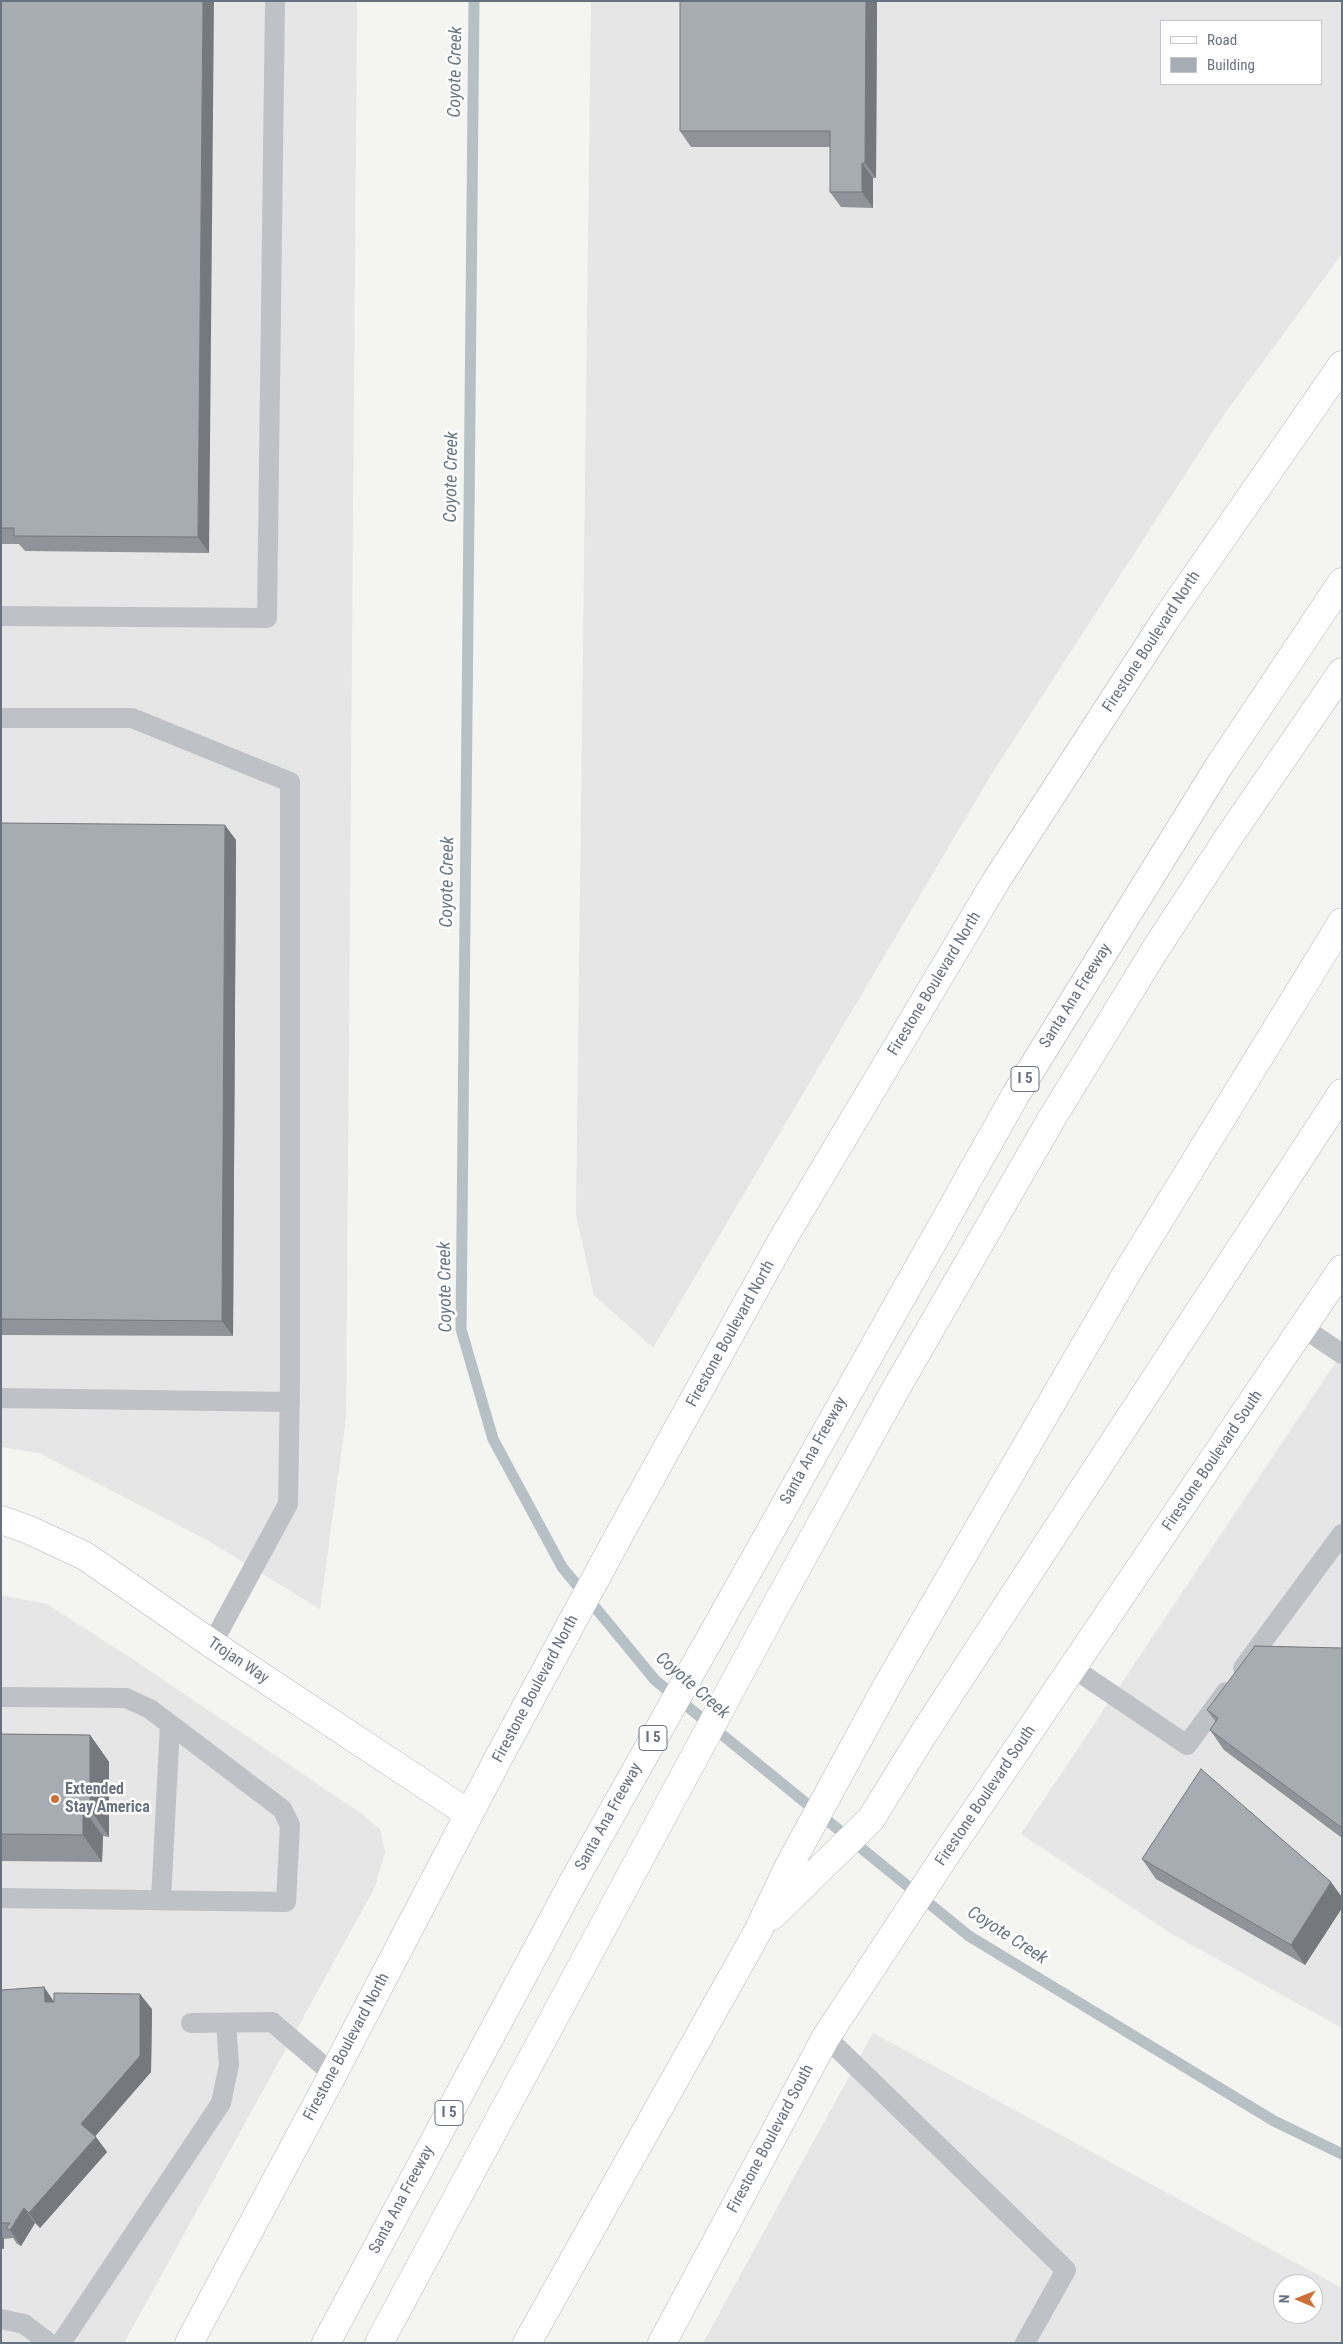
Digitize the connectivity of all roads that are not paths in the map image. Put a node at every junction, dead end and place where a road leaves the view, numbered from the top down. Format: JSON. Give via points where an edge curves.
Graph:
{"nodes":[{"id":1,"x":275,"y":1,"type":"edge"},
{"id":2,"x":1342,"y":365,"type":"edge"},
{"id":3,"x":1342,"y":582,"type":"edge"},
{"id":4,"x":1,"y":616,"type":"edge"},
{"id":5,"x":1342,"y":672,"type":"edge"},
{"id":6,"x":1,"y":718,"type":"edge"},
{"id":7,"x":1342,"y":922,"type":"edge"},
{"id":8,"x":1342,"y":1093,"type":"edge"},
{"id":9,"x":1342,"y":1269,"type":"edge"},
{"id":10,"x":1302,"y":1328,"type":"junction"},
{"id":11,"x":1342,"y":1354,"type":"edge"},
{"id":12,"x":1,"y":1398,"type":"edge"},
{"id":13,"x":290,"y":1402,"type":"junction"},
{"id":14,"x":1,"y":1520,"type":"edge"},
{"id":15,"x":1342,"y":1534,"type":"edge"},
{"id":16,"x":212,"y":1644,"type":"junction"},
{"id":17,"x":1073,"y":1668,"type":"junction"},
{"id":18,"x":1,"y":1696,"type":"edge"},
{"id":19,"x":170,"y":1724,"type":"junction"},
{"id":20,"x":469,"y":1814,"type":"junction"},
{"id":21,"x":1,"y":1898,"type":"edge"},
{"id":22,"x":161,"y":1900,"type":"junction"},
{"id":23,"x":758,"y":1931,"type":"junction"},
{"id":24,"x":191,"y":2023,"type":"dead end"},
{"id":25,"x":226,"y":2023,"type":"junction"},
{"id":26,"x":826,"y":2037,"type":"junction"},
{"id":27,"x":333,"y":2074,"type":"junction"},
{"id":28,"x":1,"y":2319,"type":"edge"},
{"id":29,"x":49,"y":2343,"type":"edge"},
{"id":30,"x":61,"y":2343,"type":"edge"},
{"id":31,"x":189,"y":2343,"type":"edge"},
{"id":32,"x":326,"y":2343,"type":"edge"},
{"id":33,"x":380,"y":2343,"type":"edge"},
{"id":34,"x":526,"y":2343,"type":"edge"},
{"id":35,"x":662,"y":2343,"type":"edge"},
{"id":36,"x":1025,"y":2343,"type":"edge"}],
"edges":[{"from":1,"to":4,"type":"lane","via":[[267,618]]},
{"from":2,"to":20,"type":"main road","name":"Firestone Boulevard North","via":[[1166,618],[996,881],[782,1242]]},
{"from":3,"to":32,"type":"main road","name":"Santa Ana Freeway","number":"I 5","via":[[1219,766],[1016,1094],[572,1884]]},
{"from":5,"to":33,"type":"main road","via":[[1202,878],[1052,1118],[894,1392],[772,1611]]},
{"from":6,"to":13,"type":"lane","via":[[132,718],[290,782]]},
{"from":7,"to":23,"type":"main road","via":[[1131,1266],[887,1686],[789,1866]]},
{"from":8,"to":23,"type":"main road","via":[[924,1732],[871,1819]]},
{"from":9,"to":10,"type":"main road","name":"Firestone Boulevard South"},
{"from":10,"to":11,"type":"lane"},
{"from":10,"to":17,"type":"main road","name":"Firestone Boulevard South"},
{"from":12,"to":13,"type":"lane"},
{"from":13,"to":16,"type":"lane","via":[[288,1504]]},
{"from":14,"to":16,"type":"main road","name":"Trojan Way","via":[[85,1556]]},
{"from":15,"to":17,"type":"lane","via":[[1187,1745]]},
{"from":16,"to":20,"type":"main road","name":"Trojan Way"},
{"from":17,"to":26,"type":"main road","name":"Firestone Boulevard South"},
{"from":18,"to":19,"type":"lane","via":[[126,1698],[150,1709]]},
{"from":19,"to":22,"type":"lane"},
{"from":19,"to":22,"type":"lane","via":[[282,1809],[290,1825],[289,1854],[286,1902]]},
{"from":20,"to":27,"type":"main road","name":"Firestone Boulevard North"},
{"from":21,"to":22,"type":"lane"},
{"from":23,"to":34,"type":"main road"},
{"from":24,"to":25,"type":"lane"},
{"from":25,"to":27,"type":"lane","via":[[272,2022]]},
{"from":25,"to":30,"type":"lane","via":[[229,2065],[221,2103]]},
{"from":26,"to":35,"type":"main road","name":"Firestone Boulevard South"},
{"from":26,"to":36,"type":"lane","via":[[1066,2270]]},
{"from":27,"to":31,"type":"main road","name":"Firestone Boulevard North"},
{"from":28,"to":29,"type":"lane","via":[[24,2324]]}]}
